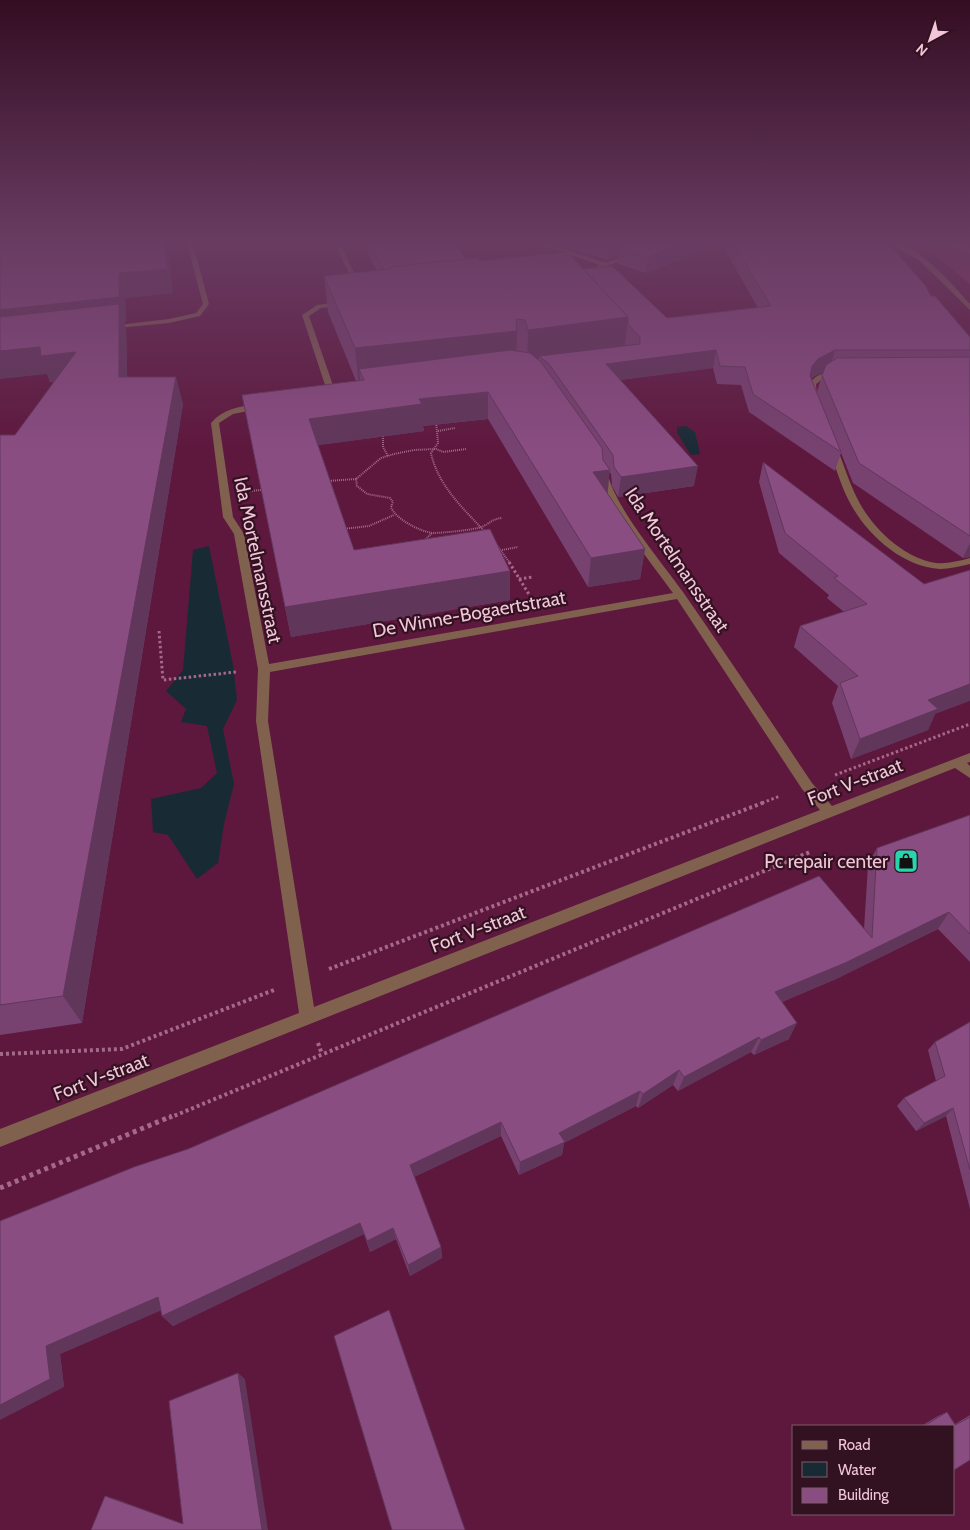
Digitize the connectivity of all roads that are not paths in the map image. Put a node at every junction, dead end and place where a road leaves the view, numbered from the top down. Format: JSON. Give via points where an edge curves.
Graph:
{"nodes":[{"id":1,"x":200,"y":311,"type":"edge"},
{"id":2,"x":310,"y":311,"type":"edge"},
{"id":3,"x":103,"y":329,"type":"edge"},
{"id":4,"x":850,"y":372,"type":"edge"},
{"id":5,"x":332,"y":394,"type":"edge"},
{"id":6,"x":274,"y":405,"type":"edge"},
{"id":7,"x":818,"y":412,"type":"edge"},
{"id":8,"x":829,"y":439,"type":"edge"},
{"id":9,"x":599,"y":467,"type":"edge"},
{"id":10,"x":970,"y":562,"type":"edge"},
{"id":11,"x":680,"y":595,"type":"junction"},
{"id":12,"x":264,"y":669,"type":"junction"},
{"id":13,"x":970,"y":757,"type":"edge"},
{"id":14,"x":958,"y":763,"type":"junction"},
{"id":15,"x":970,"y":774,"type":"edge"},
{"id":16,"x":830,"y":813,"type":"junction"},
{"id":17,"x":308,"y":1017,"type":"junction"},
{"id":18,"x":0,"y":1138,"type":"edge"}],
"edges":[{"from":1,"to":3,"type":"street","via":[[169,321]]},
{"from":2,"to":5,"type":"street","via":[[305,315]]},
{"from":4,"to":7,"type":"street","via":[[830,372],[816,379],[811,393]]},
{"from":6,"to":12,"type":"street","name":"Ida Mortelmansstraat","via":[[243,408],[220,417],[215,423],[228,517],[239,534]]},
{"from":8,"to":10,"type":"street","via":[[855,503],[882,539],[911,557],[932,565]]},
{"from":9,"to":11,"type":"street","name":"Ida Mortelmansstraat","via":[[611,495]]},
{"from":11,"to":12,"type":"street","name":"De Winne-Bogaertstraat"},
{"from":11,"to":16,"type":"street","name":"Ida Mortelmansstraat","via":[[807,786]]},
{"from":12,"to":17,"type":"street","name":"Ida Mortelmansstraat","via":[[262,721]]},
{"from":13,"to":14,"type":"street","name":"Fort V-straat"},
{"from":14,"to":15,"type":"street"},
{"from":14,"to":16,"type":"street","name":"Fort V-straat"},
{"from":16,"to":17,"type":"street","name":"Fort V-straat"},
{"from":17,"to":18,"type":"street","name":"Fort V-straat"}]}
